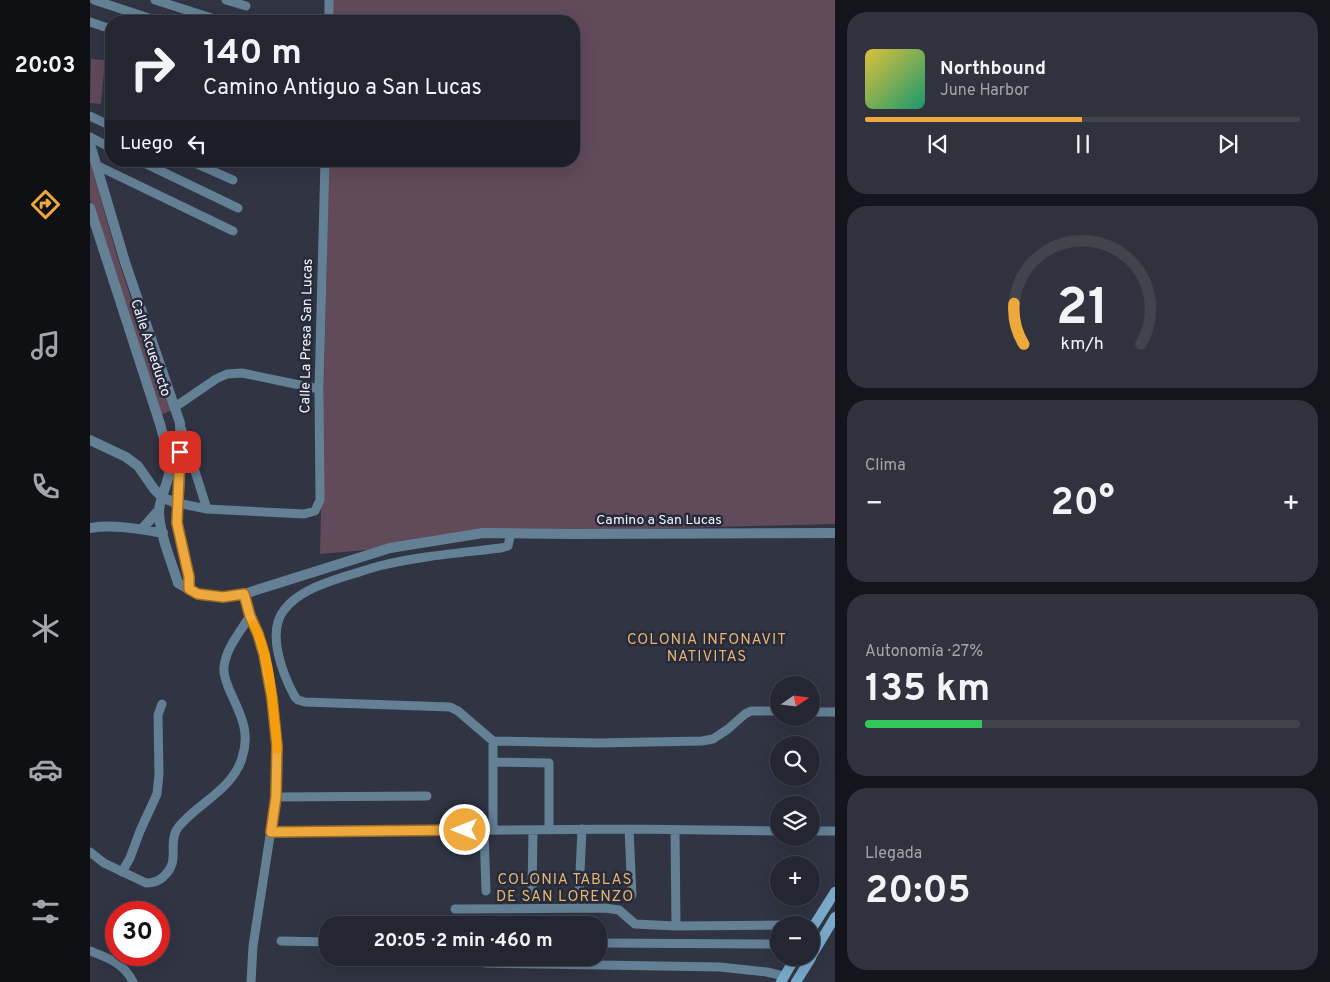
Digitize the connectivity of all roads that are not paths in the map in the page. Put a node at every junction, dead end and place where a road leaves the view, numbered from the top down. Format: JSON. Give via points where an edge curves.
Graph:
{"nodes":[{"id":1,"x":94,"y":0,"type":"edge"},
{"id":2,"x":155,"y":0,"type":"edge"},
{"id":3,"x":226,"y":0,"type":"edge"},
{"id":4,"x":329,"y":0,"type":"edge"},
{"id":5,"x":246,"y":6,"type":"dead end"},
{"id":6,"x":140,"y":15,"type":"edge"},
{"id":7,"x":202,"y":15,"type":"edge"},
{"id":8,"x":329,"y":15,"type":"edge"},
{"id":9,"x":90,"y":22,"type":"edge"},
{"id":10,"x":105,"y":27,"type":"edge"},
{"id":11,"x":90,"y":116,"type":"edge"},
{"id":12,"x":105,"y":123,"type":"edge"},
{"id":13,"x":90,"y":137,"type":"edge"},
{"id":14,"x":90,"y":144,"type":"edge"},
{"id":15,"x":105,"y":145,"type":"edge"},
{"id":16,"x":96,"y":165,"type":"junction"},
{"id":17,"x":153,"y":167,"type":"edge"},
{"id":18,"x":204,"y":167,"type":"edge"},
{"id":19,"x":325,"y":167,"type":"edge"},
{"id":20,"x":233,"y":180,"type":"dead end"},
{"id":21,"x":90,"y":208,"type":"edge"},
{"id":22,"x":238,"y":208,"type":"dead end"},
{"id":23,"x":233,"y":230,"type":"dead end"},
{"id":24,"x":319,"y":389,"type":"junction"},
{"id":25,"x":177,"y":415,"type":"junction"},
{"id":26,"x":160,"y":424,"type":"junction"},
{"id":27,"x":90,"y":440,"type":"edge"},
{"id":28,"x":163,"y":498,"type":"junction"},
{"id":29,"x":177,"y":503,"type":"junction"},
{"id":30,"x":207,"y":508,"type":"junction"},
{"id":31,"x":159,"y":510,"type":"junction"},
{"id":32,"x":90,"y":528,"type":"edge"},
{"id":33,"x":142,"y":529,"type":"junction"},
{"id":34,"x":163,"y":533,"type":"junction"},
{"id":35,"x":510,"y":533,"type":"junction"},
{"id":36,"x":835,"y":533,"type":"edge"},
{"id":37,"x":182,"y":548,"type":"junction"},
{"id":38,"x":168,"y":550,"type":"junction"},
{"id":39,"x":189,"y":589,"type":"junction"},
{"id":40,"x":244,"y":594,"type":"junction"},
{"id":41,"x":250,"y":616,"type":"junction"},
{"id":42,"x":162,"y":704,"type":"dead end"},
{"id":43,"x":770,"y":711,"type":"edge"},
{"id":44,"x":820,"y":712,"type":"edge"},
{"id":45,"x":835,"y":712,"type":"edge"},
{"id":46,"x":493,"y":741,"type":"junction"},
{"id":47,"x":493,"y":762,"type":"junction"},
{"id":48,"x":427,"y":796,"type":"dead end"},
{"id":49,"x":276,"y":797,"type":"junction"},
{"id":50,"x":582,"y":829,"type":"junction"},
{"id":51,"x":629,"y":829,"type":"junction"},
{"id":52,"x":489,"y":830,"type":"junction"},
{"id":53,"x":533,"y":830,"type":"junction"},
{"id":54,"x":549,"y":830,"type":"junction"},
{"id":55,"x":675,"y":830,"type":"junction"},
{"id":56,"x":770,"y":831,"type":"edge"},
{"id":57,"x":820,"y":831,"type":"edge"},
{"id":58,"x":271,"y":832,"type":"junction"},
{"id":59,"x":835,"y":832,"type":"edge"},
{"id":60,"x":90,"y":852,"type":"edge"},
{"id":61,"x":122,"y":872,"type":"junction"},
{"id":62,"x":486,"y":891,"type":"dead end"},
{"id":63,"x":835,"y":892,"type":"edge"},
{"id":64,"x":532,"y":894,"type":"dead end"},
{"id":65,"x":579,"y":894,"type":"dead end"},
{"id":66,"x":632,"y":895,"type":"dead end"},
{"id":67,"x":455,"y":909,"type":"dead end"},
{"id":68,"x":819,"y":916,"type":"edge"},
{"id":69,"x":835,"y":917,"type":"edge"},
{"id":70,"x":770,"y":925,"type":"edge"},
{"id":71,"x":676,"y":926,"type":"junction"},
{"id":72,"x":281,"y":941,"type":"dead end"},
{"id":73,"x":319,"y":942,"type":"edge"},
{"id":74,"x":820,"y":942,"type":"edge"},
{"id":75,"x":607,"y":943,"type":"edge"},
{"id":76,"x":770,"y":944,"type":"edge"},
{"id":77,"x":90,"y":951,"type":"edge"},
{"id":78,"x":607,"y":965,"type":"edge"},
{"id":79,"x":790,"y":966,"type":"edge"},
{"id":80,"x":806,"y":966,"type":"edge"},
{"id":81,"x":783,"y":979,"type":"edge"},
{"id":82,"x":133,"y":982,"type":"edge"},
{"id":83,"x":251,"y":982,"type":"edge"},
{"id":84,"x":796,"y":982,"type":"edge"}],
"edges":[{"from":1,"to":6,"type":"street"},
{"from":2,"to":7,"type":"street"},
{"from":3,"to":5,"type":"street"},
{"from":4,"to":8,"type":"street"},
{"from":9,"to":10,"type":"street"},
{"from":11,"to":12,"type":"street"},
{"from":13,"to":15,"type":"street"},
{"from":14,"to":16,"type":"street","name":"Calle Acueducto"},
{"from":16,"to":23,"type":"street"},
{"from":16,"to":25,"type":"street","name":"Calle Acueducto","via":[[116,236]]},
{"from":17,"to":22,"type":"street"},
{"from":18,"to":20,"type":"street"},
{"from":19,"to":24,"type":"street","name":"Calle La Presa San Lucas"},
{"from":21,"to":26,"type":"street","name":"Calle Acueducto"},
{"from":24,"to":25,"type":"street","via":[[242,373],[227,374],[216,379]]},
{"from":24,"to":30,"type":"street","name":"Calle La Presa San Lucas","via":[[320,500],[315,511],[304,514]]},
{"from":25,"to":26,"type":"street"},
{"from":25,"to":29,"type":"street","name":"Calle Acueducto","via":[[180,466]]},
{"from":25,"to":30,"type":"street","name":"Calle Acueducto"},
{"from":26,"to":28,"type":"street","name":"Calle Acueducto","via":[[169,461]]},
{"from":27,"to":28,"type":"street","via":[[138,466]]},
{"from":28,"to":29,"type":"street"},
{"from":28,"to":31,"type":"street","name":"Calle Acueducto"},
{"from":29,"to":30,"type":"street"},
{"from":29,"to":37,"type":"street","name":"Calle Acueducto"},
{"from":31,"to":33,"type":"street"},
{"from":31,"to":34,"type":"street"},
{"from":32,"to":33,"type":"street"},
{"from":33,"to":34,"type":"street"},
{"from":34,"to":38,"type":"street"},
{"from":35,"to":36,"type":"street","name":"Camino a San Lucas"},
{"from":35,"to":40,"type":"street","name":"Camino a San Lucas","via":[[483,533],[390,548]]},
{"from":35,"to":46,"type":"street","via":[[508,546],[406,560],[327,582],[299,596],[283,611],[276,631],[281,666],[290,690],[298,700],[450,707]]},
{"from":37,"to":38,"type":"street"},
{"from":37,"to":39,"type":"street","name":"Calle Acueducto"},
{"from":38,"to":39,"type":"street","via":[[178,583]]},
{"from":39,"to":40,"type":"street","name":"Camino a San Lucas","via":[[198,594],[223,597]]},
{"from":40,"to":41,"type":"street"},
{"from":41,"to":49,"type":"street","via":[[270,676],[277,746]]},
{"from":41,"to":61,"type":"street","via":[[229,650],[224,665],[224,675],[244,722],[242,761],[227,783],[176,831],[174,856],[168,873],[159,881],[146,883]]},
{"from":42,"to":61,"type":"street","via":[[158,716],[157,794]]},
{"from":43,"to":46,"type":"street","via":[[745,714],[713,739],[702,741]]},
{"from":44,"to":45,"type":"street"},
{"from":46,"to":47,"type":"street"},
{"from":47,"to":52,"type":"street"},
{"from":47,"to":54,"type":"street","via":[[549,763]]},
{"from":48,"to":49,"type":"street"},
{"from":49,"to":58,"type":"street"},
{"from":50,"to":51,"type":"street"},
{"from":50,"to":54,"type":"street"},
{"from":50,"to":65,"type":"street"},
{"from":51,"to":55,"type":"street"},
{"from":51,"to":66,"type":"street"},
{"from":52,"to":53,"type":"street"},
{"from":52,"to":58,"type":"street"},
{"from":52,"to":62,"type":"street"},
{"from":53,"to":54,"type":"street"},
{"from":53,"to":64,"type":"street"},
{"from":55,"to":56,"type":"street"},
{"from":55,"to":71,"type":"street"},
{"from":57,"to":59,"type":"street"},
{"from":58,"to":83,"type":"street","via":[[253,946]]},
{"from":60,"to":61,"type":"street"},
{"from":63,"to":68,"type":"main road"},
{"from":67,"to":71,"type":"street","via":[[605,908],[619,910],[635,924]]},
{"from":69,"to":74,"type":"main road"},
{"from":70,"to":71,"type":"street"},
{"from":72,"to":73,"type":"street"},
{"from":75,"to":76,"type":"street"},
{"from":77,"to":82,"type":"street","via":[[122,966]]},
{"from":78,"to":81,"type":"street","via":[[720,966],[767,972]]},
{"from":79,"to":81,"type":"main road"},
{"from":80,"to":84,"type":"main road"}]}
